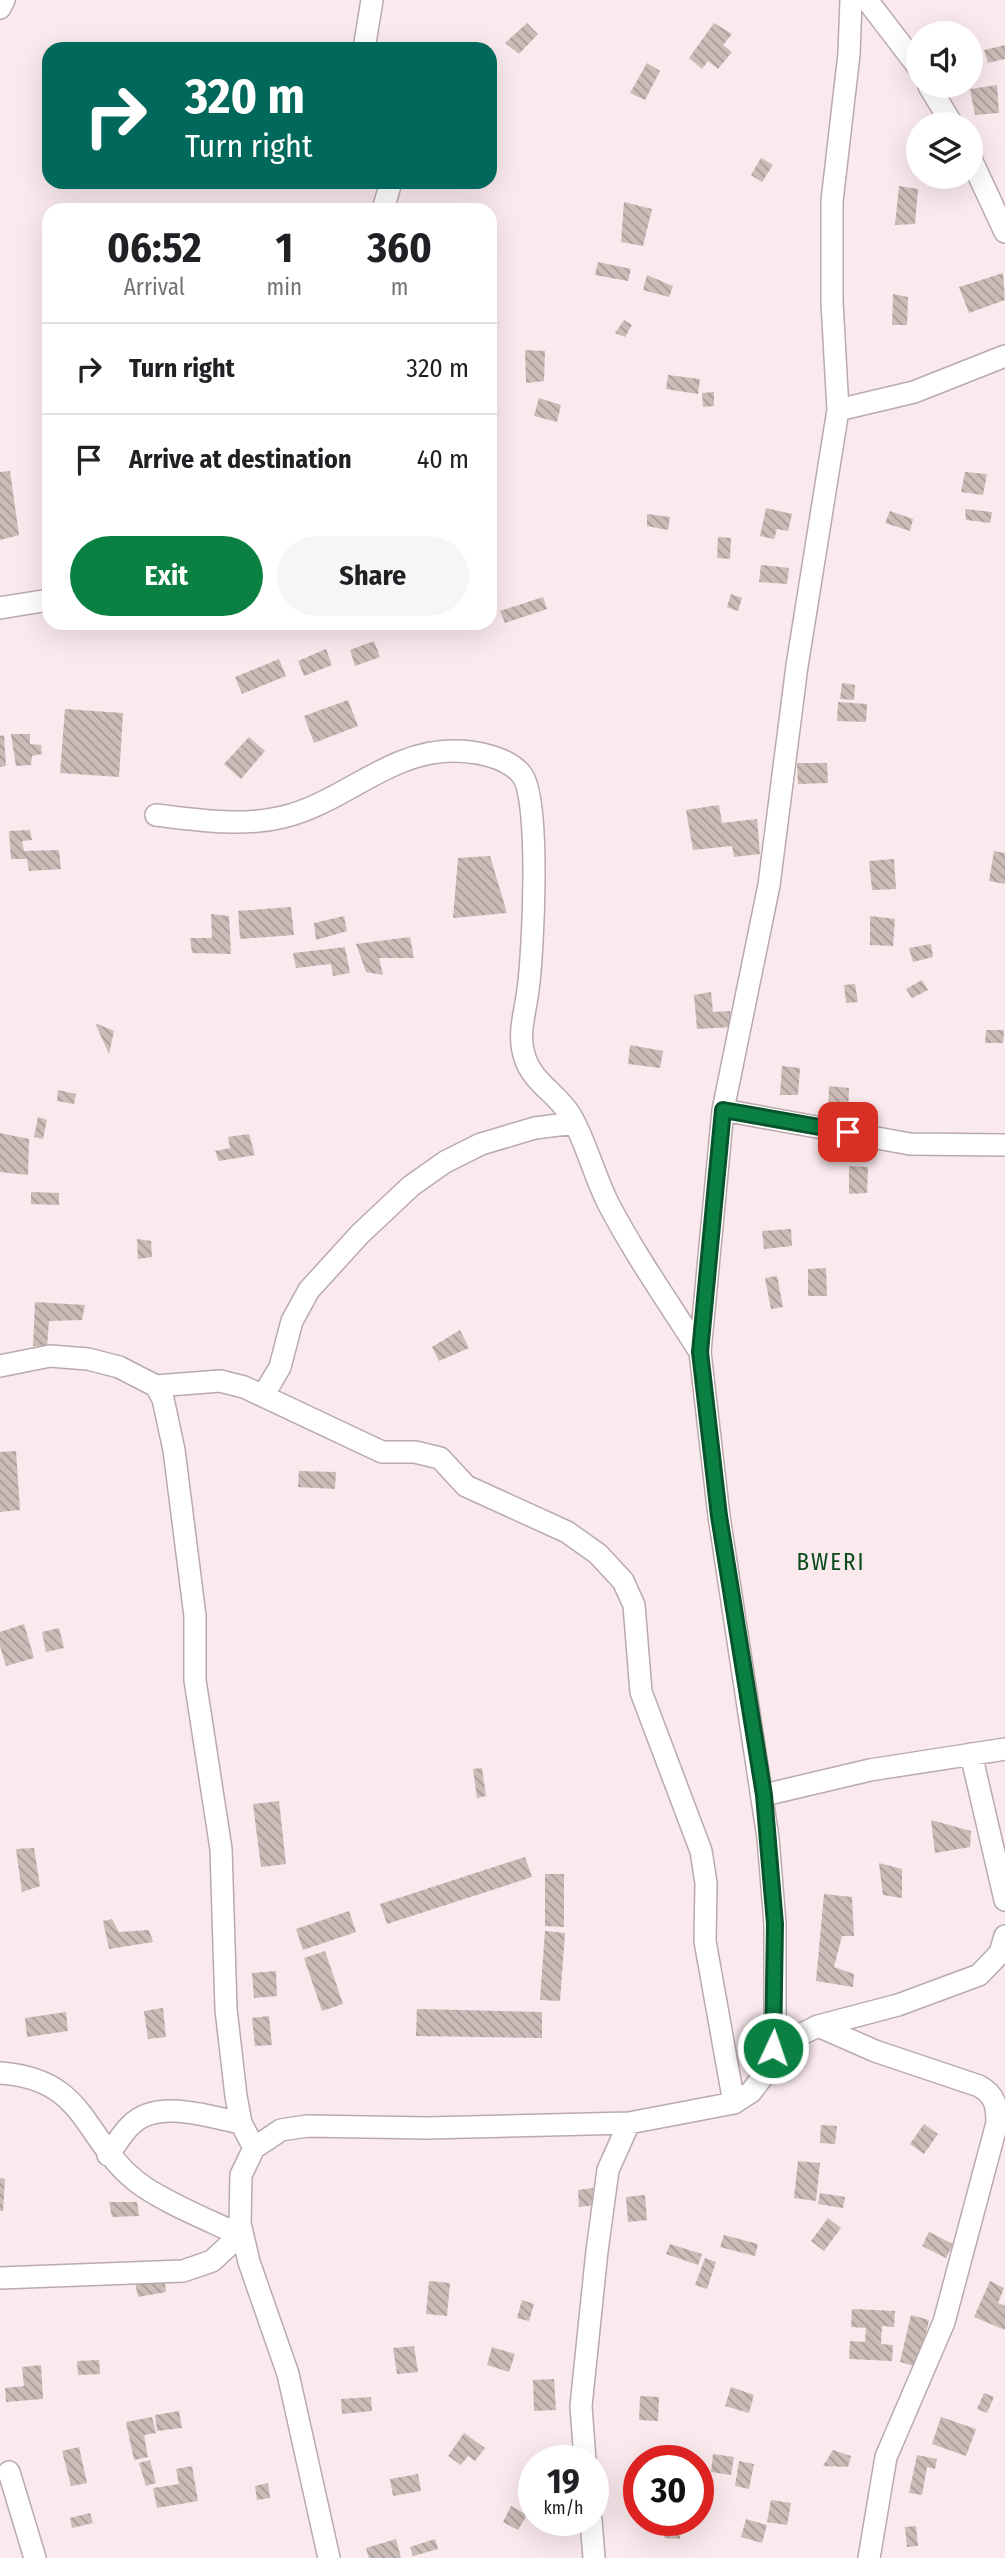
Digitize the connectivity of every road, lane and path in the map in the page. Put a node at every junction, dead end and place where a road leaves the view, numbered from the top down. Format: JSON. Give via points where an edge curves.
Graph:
{"nodes":[{"id":1,"x":4,"y":0,"type":"edge"},
{"id":2,"x":372,"y":0,"type":"edge"},
{"id":3,"x":851,"y":0,"type":"edge"},
{"id":4,"x":867,"y":0,"type":"edge"},
{"id":5,"x":0,"y":8,"type":"edge"},
{"id":6,"x":365,"y":42,"type":"edge"},
{"id":7,"x":906,"y":51,"type":"edge"},
{"id":8,"x":983,"y":185,"type":"edge"},
{"id":9,"x":1005,"y":232,"type":"edge"},
{"id":10,"x":1005,"y":356,"type":"edge"},
{"id":11,"x":838,"y":410,"type":"junction"},
{"id":12,"x":42,"y":601,"type":"edge"},
{"id":13,"x":0,"y":608,"type":"edge"},
{"id":14,"x":156,"y":816,"type":"dead end"},
{"id":15,"x":723,"y":1110,"type":"junction"},
{"id":16,"x":574,"y":1123,"type":"junction"},
{"id":17,"x":1005,"y":1145,"type":"edge"},
{"id":18,"x":700,"y":1352,"type":"junction"},
{"id":19,"x":0,"y":1366,"type":"edge"},
{"id":20,"x":156,"y":1385,"type":"junction"},
{"id":21,"x":263,"y":1396,"type":"junction"},
{"id":22,"x":1005,"y":1749,"type":"edge"},
{"id":23,"x":971,"y":1754,"type":"junction"},
{"id":24,"x":764,"y":1795,"type":"junction"},
{"id":25,"x":1005,"y":1900,"type":"edge"},
{"id":26,"x":1005,"y":1936,"type":"edge"},
{"id":27,"x":818,"y":2026,"type":"junction"},
{"id":28,"x":773,"y":2048,"type":"junction"},
{"id":29,"x":0,"y":2073,"type":"edge"},
{"id":30,"x":734,"y":2103,"type":"junction"},
{"id":31,"x":241,"y":2123,"type":"junction"},
{"id":32,"x":629,"y":2123,"type":"junction"},
{"id":33,"x":254,"y":2148,"type":"junction"},
{"id":34,"x":108,"y":2155,"type":"junction"},
{"id":35,"x":240,"y":2235,"type":"junction"},
{"id":36,"x":249,"y":2262,"type":"junction"},
{"id":37,"x":0,"y":2278,"type":"edge"},
{"id":38,"x":584,"y":2445,"type":"edge"},
{"id":39,"x":9,"y":2472,"type":"dead end"},
{"id":40,"x":592,"y":2536,"type":"edge"},
{"id":41,"x":35,"y":2558,"type":"edge"},
{"id":42,"x":329,"y":2558,"type":"edge"},
{"id":43,"x":594,"y":2558,"type":"edge"},
{"id":44,"x":869,"y":2558,"type":"edge"}],
"edges":[{"from":1,"to":5,"type":"street"},
{"from":2,"to":6,"type":"street"},
{"from":3,"to":11,"type":"street","via":[[832,201]]},
{"from":4,"to":7,"type":"street"},
{"from":8,"to":9,"type":"street"},
{"from":10,"to":11,"type":"street","via":[[914,392]]},
{"from":11,"to":15,"type":"street","via":[[797,666],[769,885]]},
{"from":12,"to":13,"type":"street"},
{"from":14,"to":16,"type":"street","via":[[229,822],[283,818],[365,777],[429,752],[456,751],[507,762],[522,776],[530,793],[532,818],[531,941],[521,1040],[531,1072]]},
{"from":15,"to":17,"type":"street","via":[[910,1144]]},
{"from":15,"to":18,"type":"street"},
{"from":16,"to":18,"type":"street","via":[[631,1246]]},
{"from":16,"to":21,"type":"street","via":[[481,1144],[411,1186],[309,1290],[292,1321],[280,1367]]},
{"from":18,"to":24,"type":"street","via":[[719,1516]]},
{"from":19,"to":20,"type":"street","via":[[50,1356],[89,1359]]},
{"from":20,"to":21,"type":"street","via":[[220,1381]]},
{"from":20,"to":31,"type":"street","via":[[171,1423],[195,1616],[195,1680],[221,1849],[226,2009]]},
{"from":21,"to":30,"type":"street","via":[[382,1452],[440,1458],[466,1486],[567,1532],[623,1581],[634,1605],[641,1692],[701,1851],[706,1883],[705,1941]]},
{"from":22,"to":23,"type":"street"},
{"from":23,"to":24,"type":"street","via":[[870,1770]]},
{"from":23,"to":25,"type":"street"},
{"from":24,"to":28,"type":"street","via":[[775,1924]]},
{"from":26,"to":27,"type":"street","via":[[1000,1953],[979,1975]]},
{"from":27,"to":28,"type":"street"},
{"from":27,"to":44,"type":"street","via":[[875,2051],[979,2086],[992,2093],[997,2108],[997,2123],[944,2322],[886,2457]]},
{"from":28,"to":30,"type":"street","via":[[770,2067],[761,2081]]},
{"from":29,"to":34,"type":"street","via":[[47,2082],[72,2100]]},
{"from":30,"to":32,"type":"street"},
{"from":31,"to":33,"type":"street"},
{"from":31,"to":34,"type":"street","via":[[183,2112],[155,2113],[132,2123]]},
{"from":32,"to":33,"type":"street","via":[[307,2126],[281,2130]]},
{"from":32,"to":38,"type":"street","via":[[608,2170],[580,2406]]},
{"from":33,"to":36,"type":"street","via":[[241,2175],[240,2223]]},
{"from":34,"to":35,"type":"street","via":[[144,2187]]},
{"from":35,"to":36,"type":"street"},
{"from":35,"to":37,"type":"street","via":[[212,2261],[183,2271]]},
{"from":36,"to":42,"type":"street","via":[[288,2374]]},
{"from":39,"to":41,"type":"street"},
{"from":40,"to":43,"type":"street"}]}
